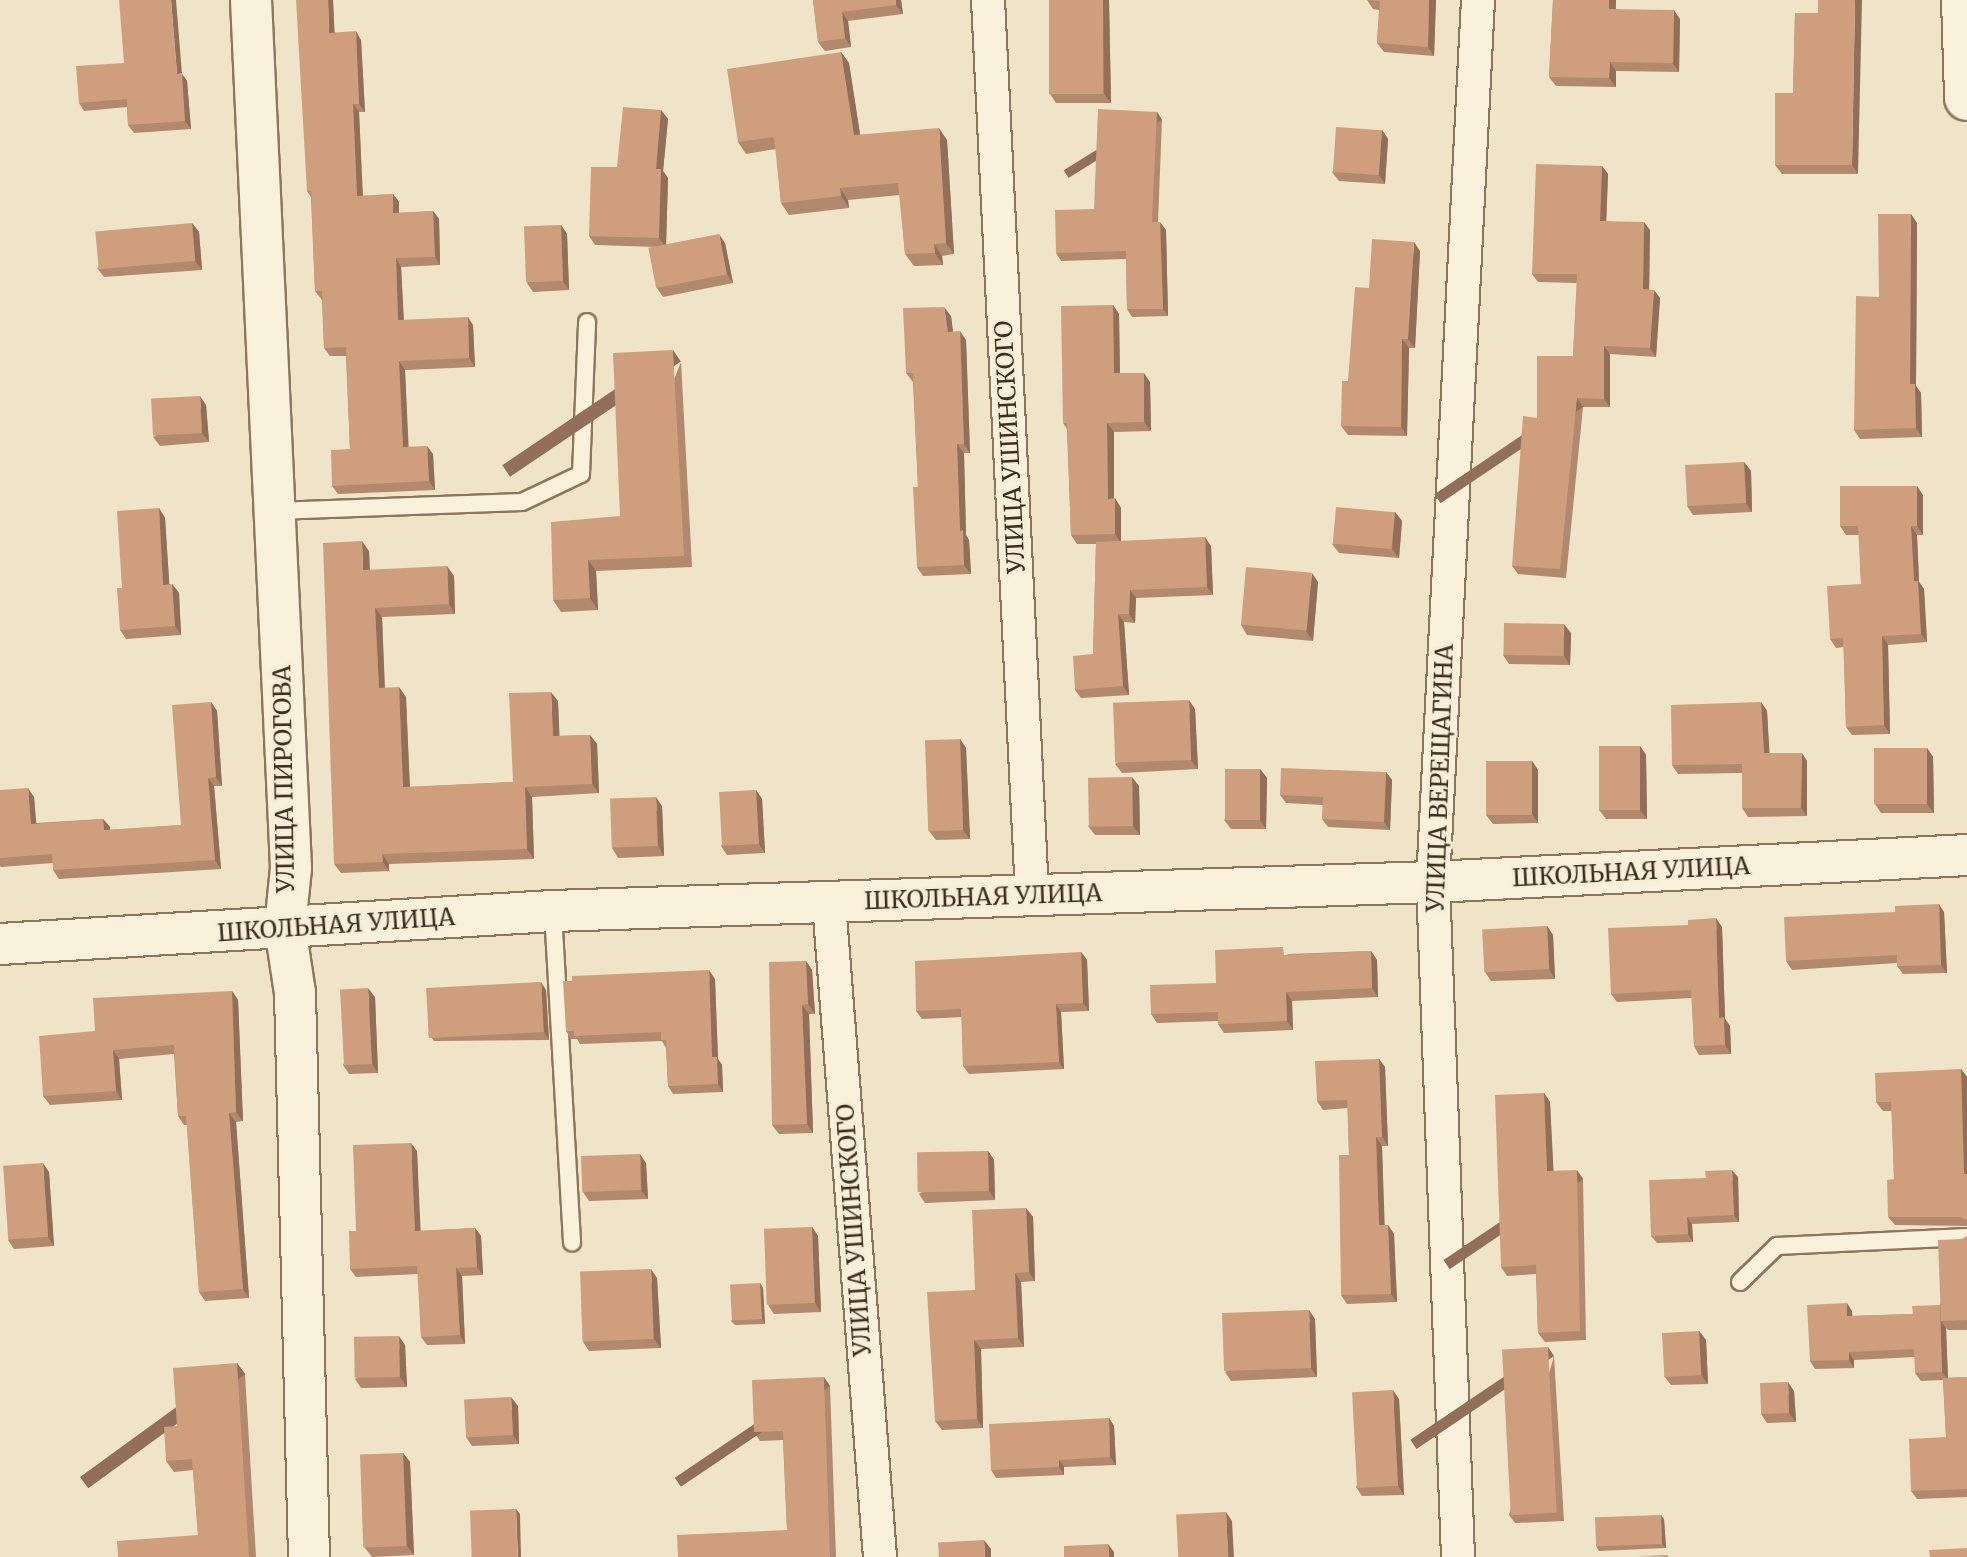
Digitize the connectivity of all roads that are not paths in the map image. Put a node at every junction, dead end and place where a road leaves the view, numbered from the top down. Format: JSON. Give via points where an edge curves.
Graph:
{"nodes":[{"id":1,"x":251,"y":0,"type":"edge"},
{"id":2,"x":988,"y":0,"type":"edge"},
{"id":3,"x":1478,"y":0,"type":"edge"},
{"id":4,"x":1964,"y":0,"type":"edge"},
{"id":5,"x":1967,"y":98,"type":"edge"},
{"id":6,"x":587,"y":322,"type":"dead end"},
{"id":7,"x":275,"y":511,"type":"junction"},
{"id":8,"x":1967,"y":855,"type":"edge"},
{"id":9,"x":1433,"y":882,"type":"junction"},
{"id":10,"x":1032,"y":894,"type":"junction"},
{"id":11,"x":829,"y":903,"type":"junction"},
{"id":12,"x":553,"y":911,"type":"junction"},
{"id":13,"x":285,"y":927,"type":"junction"},
{"id":14,"x":0,"y":944,"type":"edge"},
{"id":15,"x":1967,"y":1237,"type":"edge"},
{"id":16,"x":572,"y":1242,"type":"dead end"},
{"id":17,"x":1740,"y":1282,"type":"dead end"},
{"id":18,"x":309,"y":1557,"type":"edge"},
{"id":19,"x":880,"y":1557,"type":"edge"},
{"id":20,"x":1458,"y":1557,"type":"edge"}],
"edges":[{"from":1,"to":7,"type":"street","name":"УЛИЦА ПИРОГОВА"},
{"from":2,"to":10,"type":"street","name":"УЛИЦА УШИНСКОГО"},
{"from":3,"to":9,"type":"street","name":"УЛИЦА ВЕРЕЩАГИНА"},
{"from":4,"to":5,"type":"main road"},
{"from":6,"to":7,"type":"lane","via":[[581,474],[522,502]]},
{"from":7,"to":13,"type":"street","name":"УЛИЦА ПИРОГОВА","via":[[291,868]]},
{"from":8,"to":9,"type":"street","name":"ШКОЛЬНАЯ УЛИЦА"},
{"from":9,"to":10,"type":"street","name":"ШКОЛЬНАЯ УЛИЦА"},
{"from":9,"to":20,"type":"street","name":"УЛИЦА ВЕРЕЩАГИНА"},
{"from":10,"to":11,"type":"street","name":"ШКОЛЬНАЯ УЛИЦА"},
{"from":11,"to":12,"type":"street","name":"ШКОЛЬНАЯ УЛИЦА"},
{"from":11,"to":19,"type":"street","name":"УЛИЦА УШИНСКОГО"},
{"from":12,"to":13,"type":"street","name":"ШКОЛЬНАЯ УЛИЦА"},
{"from":12,"to":16,"type":"lane"},
{"from":13,"to":14,"type":"street","name":"ШКОЛЬНАЯ УЛИЦА"},
{"from":13,"to":18,"type":"street","name":"УЛИЦА ПИРОГОВА","via":[[295,993]]},
{"from":15,"to":17,"type":"lane","via":[[1777,1246]]}]}
